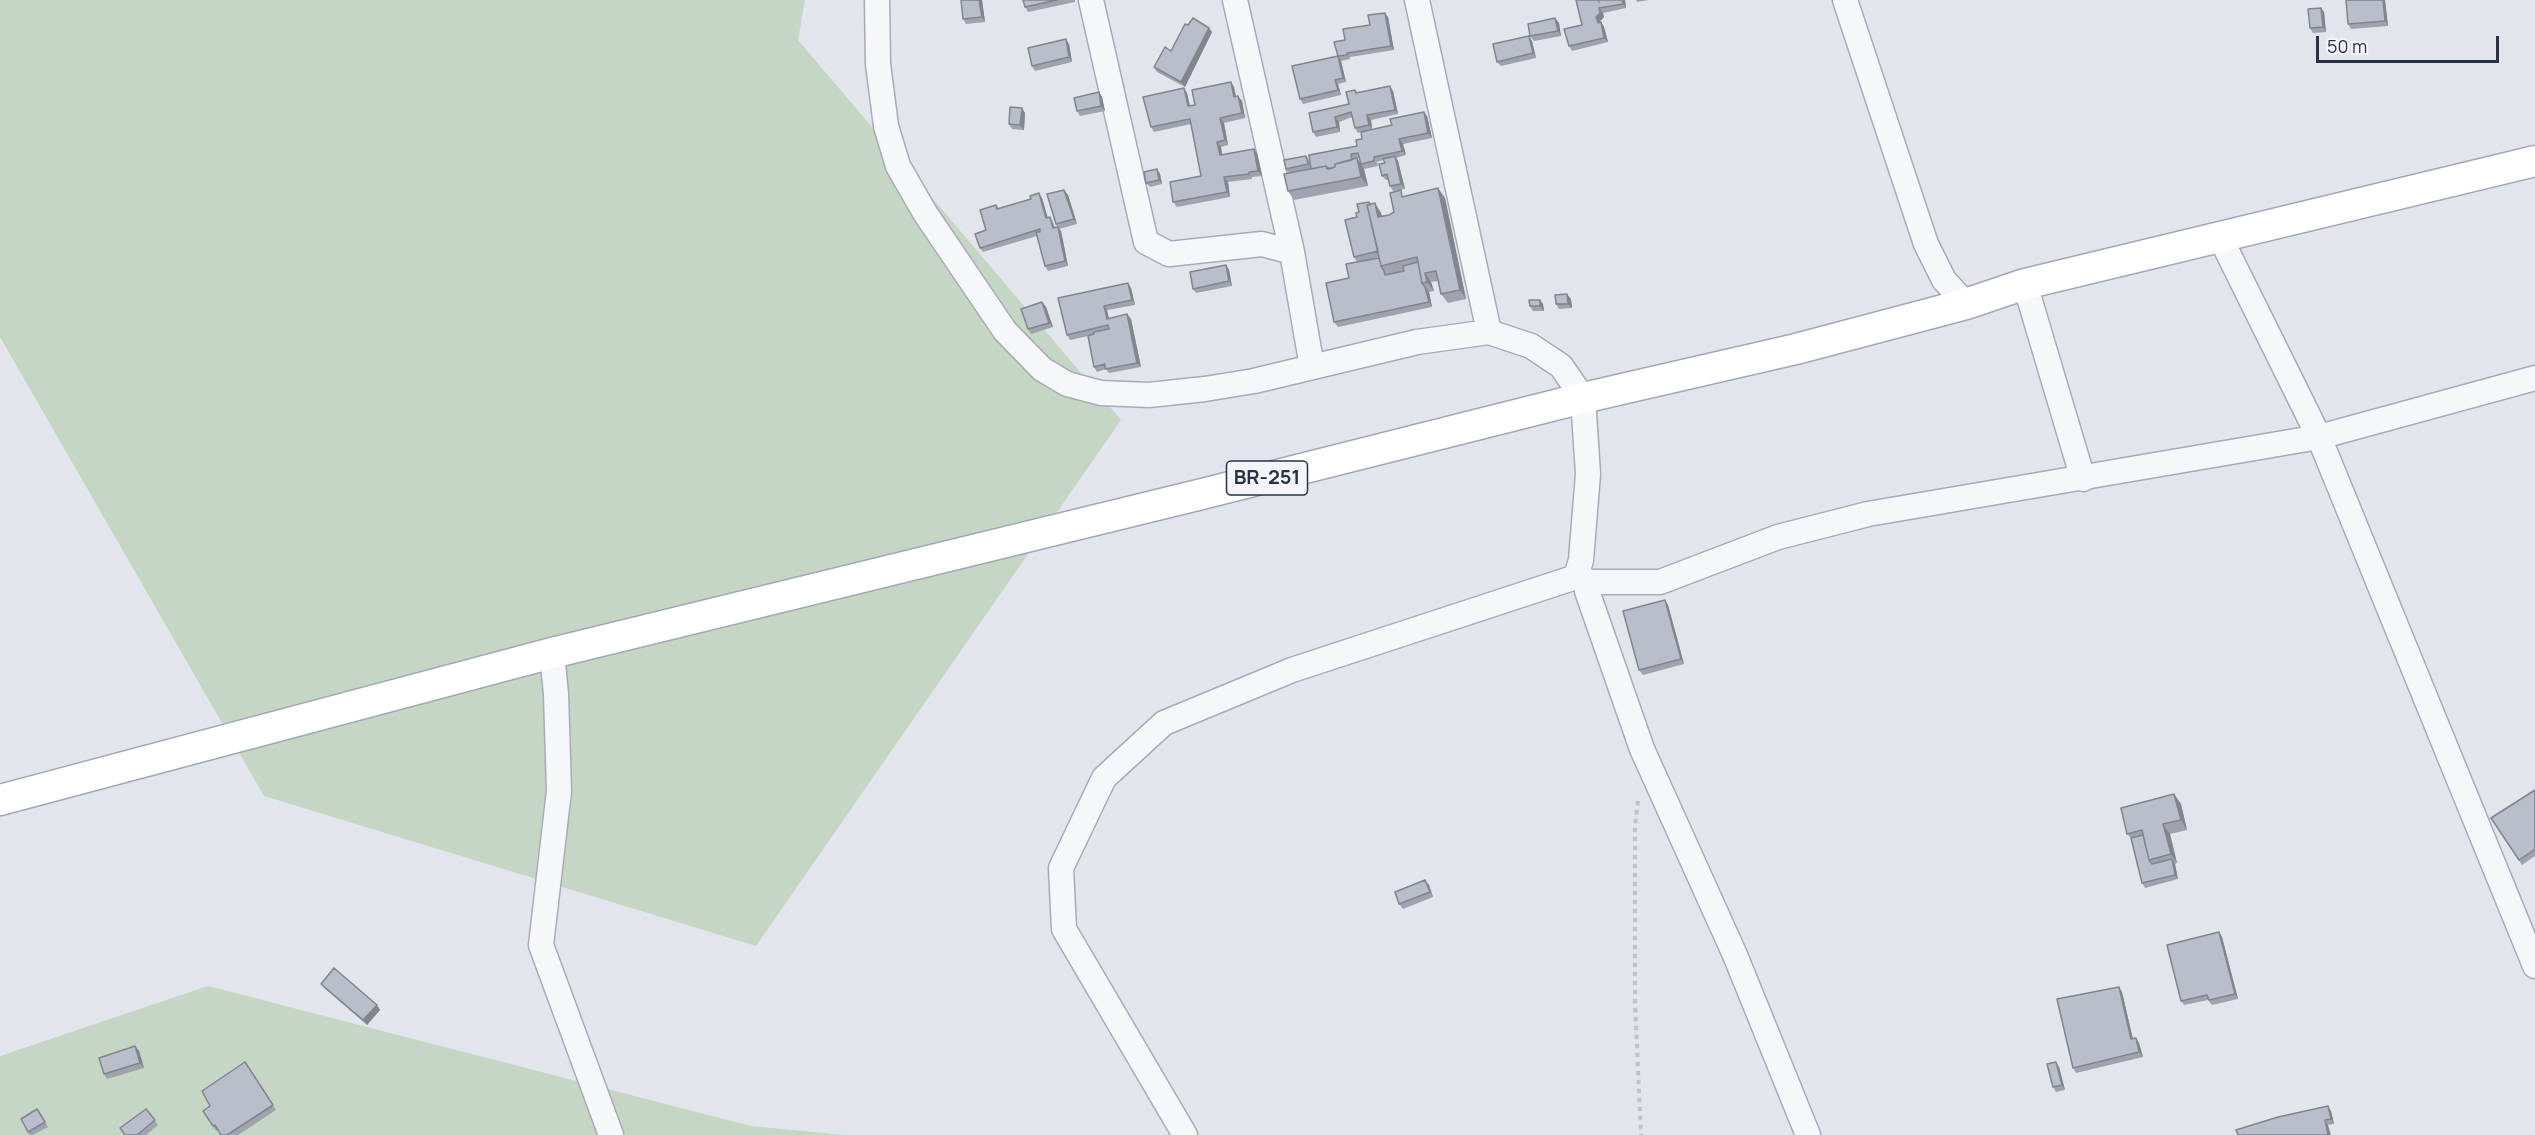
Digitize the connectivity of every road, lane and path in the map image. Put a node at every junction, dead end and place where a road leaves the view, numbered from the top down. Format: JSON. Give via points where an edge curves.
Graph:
{"nodes":[{"id":1,"x":877,"y":0,"type":"edge"},
{"id":2,"x":1091,"y":0,"type":"edge"},
{"id":3,"x":1235,"y":0,"type":"edge"},
{"id":4,"x":1417,"y":0,"type":"edge"},
{"id":5,"x":1845,"y":0,"type":"edge"},
{"id":6,"x":2535,"y":161,"type":"edge"},
{"id":7,"x":2220,"y":237,"type":"junction"},
{"id":8,"x":1292,"y":252,"type":"junction"},
{"id":9,"x":2025,"y":284,"type":"junction"},
{"id":10,"x":1966,"y":304,"type":"junction"},
{"id":11,"x":1489,"y":332,"type":"junction"},
{"id":12,"x":1311,"y":367,"type":"junction"},
{"id":13,"x":2535,"y":378,"type":"edge"},
{"id":14,"x":1582,"y":398,"type":"junction"},
{"id":15,"x":2319,"y":437,"type":"junction"},
{"id":16,"x":2083,"y":479,"type":"junction"},
{"id":17,"x":1583,"y":579,"type":"junction"},
{"id":18,"x":552,"y":653,"type":"junction"},
{"id":19,"x":1638,"y":793,"type":"dead end"},
{"id":20,"x":0,"y":800,"type":"edge"},
{"id":21,"x":2535,"y":966,"type":"edge"},
{"id":22,"x":611,"y":1135,"type":"edge"},
{"id":23,"x":1185,"y":1135,"type":"edge"},
{"id":24,"x":1641,"y":1135,"type":"edge"},
{"id":25,"x":1808,"y":1135,"type":"edge"}],
"edges":[{"from":1,"to":12,"type":"street","via":[[878,64],[886,126],[898,166],[1005,331],[1042,369],[1067,384],[1101,393],[1149,394],[1254,381]]},
{"from":2,"to":8,"type":"street","via":[[1146,242],[1168,254],[1262,244]]},
{"from":3,"to":8,"type":"street"},
{"from":4,"to":11,"type":"street"},
{"from":5,"to":10,"type":"street","via":[[1926,244],[1944,280]]},
{"from":6,"to":7,"type":"main road","number":"BR-251"},
{"from":7,"to":9,"type":"main road","number":"BR-251"},
{"from":7,"to":15,"type":"street"},
{"from":8,"to":12,"type":"street"},
{"from":9,"to":10,"type":"main road","number":"BR-251"},
{"from":9,"to":16,"type":"street"},
{"from":10,"to":14,"type":"main road","number":"BR-251","via":[[1796,349]]},
{"from":11,"to":12,"type":"street","via":[[1417,342]]},
{"from":11,"to":14,"type":"street","via":[[1531,346],[1561,366]]},
{"from":13,"to":15,"type":"street"},
{"from":14,"to":17,"type":"street","via":[[1588,474]]},
{"from":14,"to":18,"type":"main road","number":"BR-251"},
{"from":15,"to":16,"type":"street"},
{"from":15,"to":21,"type":"street"},
{"from":16,"to":17,"type":"street","via":[[1868,514],[1778,537],[1660,582]]},
{"from":17,"to":23,"type":"street","via":[[1292,670],[1164,723],[1104,778],[1061,868],[1064,929]]},
{"from":17,"to":25,"type":"street","via":[[1642,749],[1735,955]]},
{"from":18,"to":20,"type":"main road","number":"BR-251"},
{"from":18,"to":22,"type":"street","via":[[559,791],[541,945]]},
{"from":19,"to":24,"type":"path","via":[[1635,1003]]}]}
